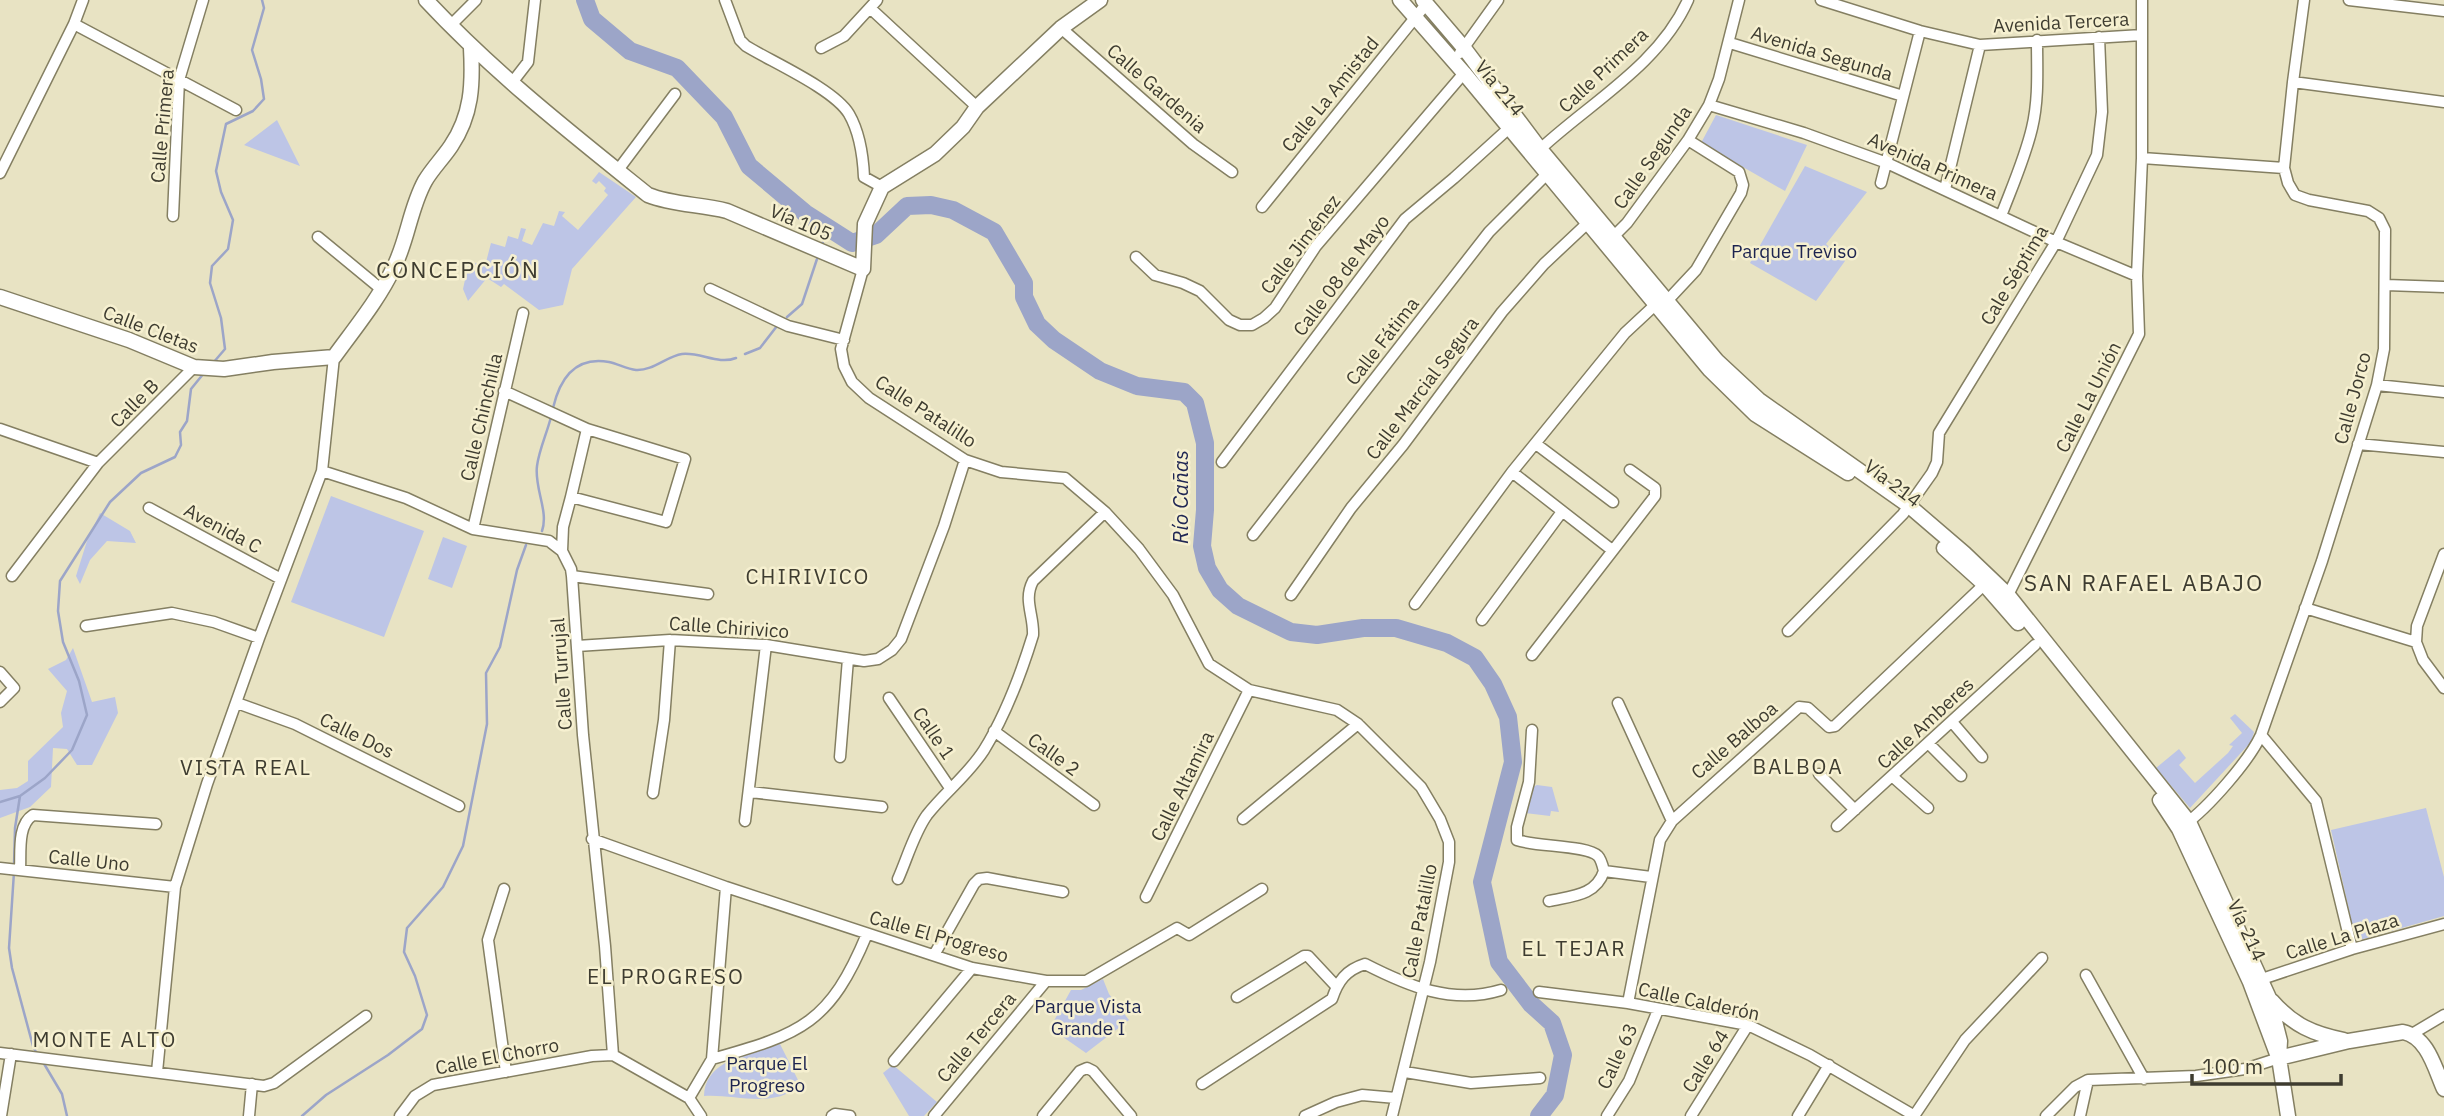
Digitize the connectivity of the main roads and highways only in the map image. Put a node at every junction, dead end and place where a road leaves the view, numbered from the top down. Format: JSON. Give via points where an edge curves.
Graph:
{"nodes":[{"id":1,"x":426,"y":0,"type":"edge"},
{"id":2,"x":1100,"y":0,"type":"edge"},
{"id":3,"x":1400,"y":0,"type":"edge"},
{"id":4,"x":1425,"y":2,"type":"edge"},
{"id":5,"x":471,"y":48,"type":"junction"},
{"id":6,"x":1536,"y":153,"type":"junction"},
{"id":7,"x":1591,"y":220,"type":"junction"},
{"id":8,"x":0,"y":297,"type":"edge"},
{"id":9,"x":1987,"y":581,"type":"junction"},
{"id":10,"x":2184,"y":826,"type":"junction"},
{"id":11,"x":2255,"y":981,"type":"junction"},
{"id":12,"x":2269,"y":998,"type":"junction"},
{"id":13,"x":2349,"y":1041,"type":"junction"},
{"id":14,"x":2279,"y":1058,"type":"junction"},
{"id":15,"x":2444,"y":1088,"type":"edge"},
{"id":16,"x":2288,"y":1116,"type":"edge"}],
"edges":[{"from":1,"to":5,"type":"main road","name":"Vía 105"},
{"from":2,"to":5,"type":"main road","name":"Vía 105","via":[[1061,28],[977,107],[935,154],[882,187],[865,224],[863,269],[727,211],[648,195]]},
{"from":3,"to":6,"type":"main road","name":"Vía 214","via":[[1508,129]]},
{"from":4,"to":6,"type":"main road","name":"Vía 214","via":[[1464,48]]},
{"from":5,"to":8,"type":"main road","name":"Calle Cletas","via":[[473,88],[468,113],[426,180],[393,270],[334,357],[224,369],[194,367]]},
{"from":6,"to":7,"type":"main road","name":"Vía 214"},
{"from":6,"to":7,"type":"main road","name":"Vía 214","via":[[1546,175]]},
{"from":7,"to":9,"type":"main road","name":"Vía 214","via":[[1710,370],[1755,414],[1906,509]]},
{"from":9,"to":10,"type":"main road","name":"Vía 214"},
{"from":9,"to":10,"type":"main road","name":"Vía 214","via":[[2008,596]]},
{"from":10,"to":11,"type":"main road","name":"Vía 214"},
{"from":11,"to":12,"type":"main road","name":"Vía 214"},
{"from":11,"to":14,"type":"main road","name":"Vía 214"},
{"from":12,"to":13,"type":"main road","via":[[2297,1025]]},
{"from":12,"to":14,"type":"main road","name":"Vía 214","via":[[2280,1041]]},
{"from":13,"to":14,"type":"main road"},
{"from":13,"to":15,"type":"main road","via":[[2390,1032],[2412,1034],[2424,1046]]},
{"from":14,"to":16,"type":"main road"}]}
